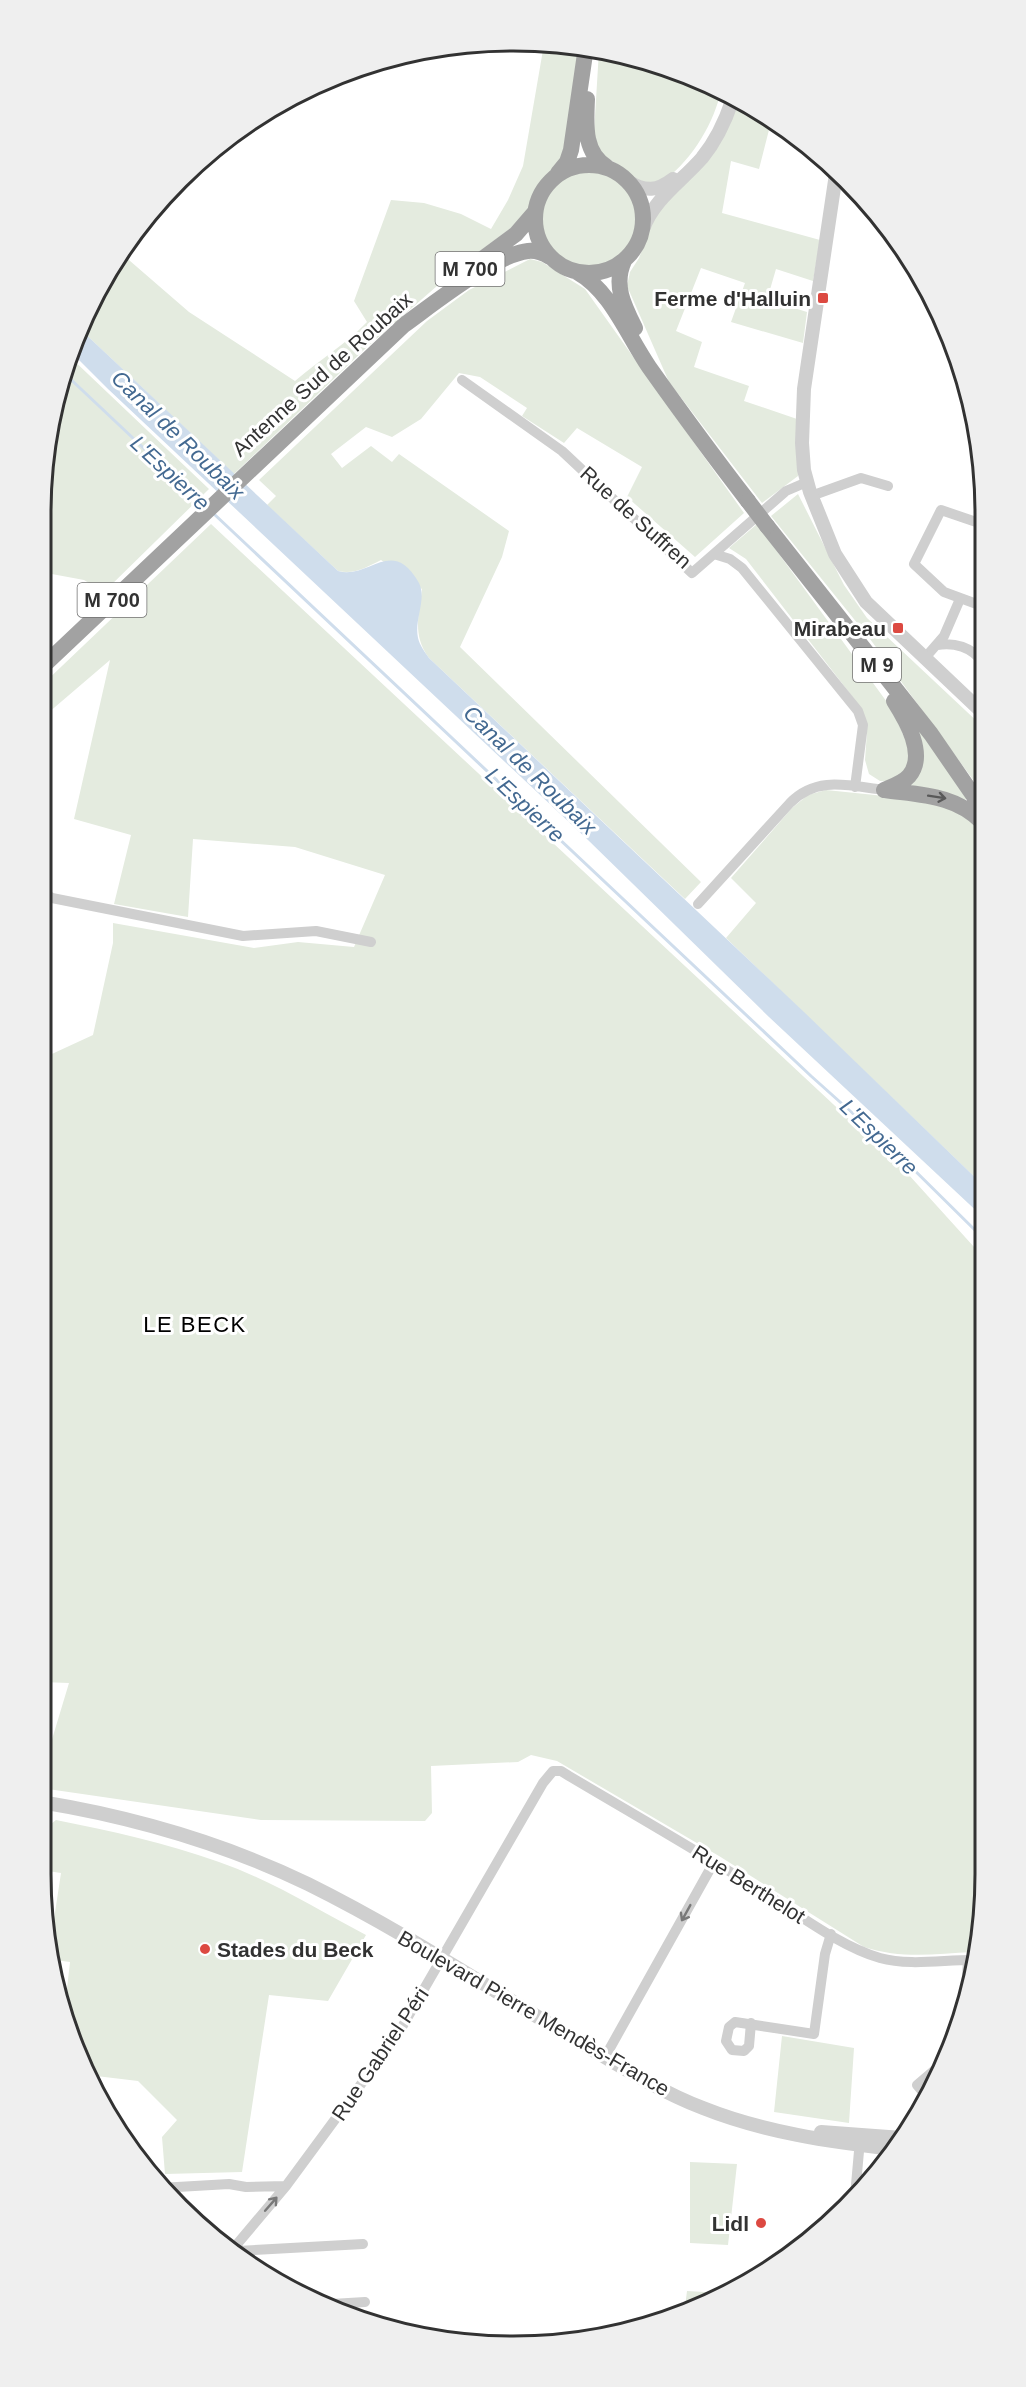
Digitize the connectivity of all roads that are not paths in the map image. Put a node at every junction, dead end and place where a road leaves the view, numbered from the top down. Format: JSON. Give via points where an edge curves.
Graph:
{"nodes":[{"id":1,"x":585,"y":57,"type":"edge"},
{"id":2,"x":591,"y":58,"type":"edge"},
{"id":3,"x":722,"y":102,"type":"edge"},
{"id":4,"x":730,"y":106,"type":"edge"},
{"id":5,"x":608,"y":168,"type":"junction"},
{"id":6,"x":556,"y":176,"type":"junction"},
{"id":7,"x":835,"y":181,"type":"edge"},
{"id":8,"x":629,"y":182,"type":"junction"},
{"id":9,"x":535,"y":212,"type":"junction"},
{"id":10,"x":643,"y":229,"type":"junction"},
{"id":11,"x":550,"y":256,"type":"junction"},
{"id":12,"x":624,"y":261,"type":"junction"},
{"id":13,"x":576,"y":272,"type":"junction"},
{"id":14,"x":404,"y":325,"type":"junction"},
{"id":15,"x":462,"y":380,"type":"dead end"},
{"id":16,"x":665,"y":388,"type":"junction"},
{"id":17,"x":807,"y":482,"type":"junction"},
{"id":18,"x":888,"y":486,"type":"dead end"},
{"id":19,"x":811,"y":496,"type":"junction"},
{"id":20,"x":975,"y":522,"type":"edge"},
{"id":21,"x":714,"y":554,"type":"junction"},
{"id":22,"x":960,"y":599,"type":"junction"},
{"id":23,"x":975,"y":604,"type":"edge"},
{"id":24,"x":843,"y":621,"type":"junction"},
{"id":25,"x":937,"y":645,"type":"junction"},
{"id":26,"x":975,"y":653,"type":"edge"},
{"id":27,"x":51,"y":658,"type":"edge"},
{"id":28,"x":924,"y":659,"type":"junction"},
{"id":29,"x":975,"y":706,"type":"edge"},
{"id":30,"x":855,"y":787,"type":"junction"},
{"id":31,"x":885,"y":790,"type":"junction"},
{"id":32,"x":975,"y":798,"type":"edge"},
{"id":33,"x":975,"y":816,"type":"edge"},
{"id":34,"x":51,"y":897,"type":"edge"},
{"id":35,"x":698,"y":904,"type":"dead end"},
{"id":36,"x":371,"y":942,"type":"dead end"},
{"id":37,"x":543,"y":1783,"type":"joint"},
{"id":38,"x":51,"y":1804,"type":"edge"},
{"id":39,"x":714,"y":1862,"type":"junction"},
{"id":40,"x":831,"y":1934,"type":"junction"},
{"id":41,"x":442,"y":1960,"type":"junction"},
{"id":42,"x":967,"y":1960,"type":"edge"},
{"id":43,"x":751,"y":2023,"type":"dead end"},
{"id":44,"x":606,"y":2057,"type":"junction"},
{"id":45,"x":928,"y":2075,"type":"edge"},
{"id":46,"x":921,"y":2090,"type":"edge"},
{"id":47,"x":891,"y":2139,"type":"edge"},
{"id":48,"x":860,"y":2140,"type":"junction"},
{"id":49,"x":886,"y":2147,"type":"edge"},
{"id":50,"x":856,"y":2183,"type":"edge"},
{"id":51,"x":286,"y":2186,"type":"junction"},
{"id":52,"x":173,"y":2187,"type":"edge"},
{"id":53,"x":363,"y":2244,"type":"dead end"},
{"id":54,"x":237,"y":2245,"type":"edge"},
{"id":55,"x":240,"y":2247,"type":"edge"},
{"id":56,"x":365,"y":2302,"type":"dead end"},
{"id":57,"x":343,"y":2303,"type":"edge"}],
"edges":[{"from":1,"to":6,"type":"highway","via":[[571,150]]},
{"from":2,"to":5,"type":"highway","via":[[588,139],[596,159]]},
{"from":3,"to":8,"type":"street","via":[[705,141],[675,178],[648,190]]},
{"from":4,"to":10,"type":"street","via":[[711,146],[651,210]]},
{"from":5,"to":6,"type":"highway","via":[[579,166]]},
{"from":5,"to":8,"type":"highway"},
{"from":6,"to":9,"type":"highway","via":[[542,192]]},
{"from":7,"to":17,"type":"street","via":[[804,389],[802,443]]},
{"from":8,"to":10,"type":"highway","via":[[641,204]]},
{"from":9,"to":11,"type":"highway","via":[[537,236]]},
{"from":9,"to":14,"type":"highway","number":"M 700","via":[[516,234],[431,298]]},
{"from":10,"to":12,"type":"highway"},
{"from":11,"to":13,"type":"highway"},
{"from":11,"to":14,"type":"highway","name":"Antenne Sud de Roubaix","number":"M 700","via":[[531,251],[514,255],[468,280]]},
{"from":12,"to":13,"type":"highway","via":[[601,272]]},
{"from":12,"to":16,"type":"highway","number":"M 9","via":[[619,279],[623,301]]},
{"from":13,"to":16,"type":"highway","number":"M 9","via":[[599,289]]},
{"from":14,"to":27,"type":"highway","name":"Antenne Sud de Roubaix","number":"M 700"},
{"from":15,"to":21,"type":"street","name":"Rue de Suffren","via":[[562,451],[692,573]]},
{"from":16,"to":24,"type":"highway","number":"M 9","bridge":true},
{"from":17,"to":19,"type":"street"},
{"from":17,"to":21,"type":"street","name":"Rue de Suffren","via":[[786,492]]},
{"from":18,"to":19,"type":"street","via":[[861,478]]},
{"from":19,"to":28,"type":"street","via":[[835,554],[858,592]]},
{"from":20,"to":22,"type":"street","via":[[941,510],[914,564],[940,590]]},
{"from":21,"to":30,"type":"street","via":[[742,568],[858,711],[863,725]]},
{"from":22,"to":23,"type":"street"},
{"from":22,"to":25,"type":"street","via":[[946,634]]},
{"from":24,"to":31,"type":"highway","via":[[912,736],[912,773]]},
{"from":24,"to":32,"type":"highway","number":"M 9"},
{"from":25,"to":26,"type":"street","via":[[948,644]]},
{"from":25,"to":28,"type":"street"},
{"from":28,"to":29,"type":"street"},
{"from":30,"to":31,"type":"street"},
{"from":30,"to":35,"type":"street","via":[[819,785],[797,795]]},
{"from":31,"to":33,"type":"highway","one_way":true,"via":[[951,800]]},
{"from":34,"to":36,"type":"street","via":[[243,936],[316,931]]},
{"from":37,"to":39,"type":"street","name":"Rue Berthelot","via":[[550,1773],[561,1771]]},
{"from":37,"to":41,"type":"street","name":"Rue Gabriel Péri"},
{"from":38,"to":41,"type":"street","name":"Boulevard Pierre Mendès-France","via":[[139,1821],[237,1854],[325,1893]]},
{"from":39,"to":40,"type":"street","name":"Rue Berthelot"},
{"from":39,"to":44,"type":"street","one_way":true},
{"from":40,"to":42,"type":"street","name":"Rue Berthelot","via":[[888,1960]]},
{"from":40,"to":43,"type":"street","via":[[814,2034]]},
{"from":41,"to":44,"type":"street","name":"Boulevard Pierre Mendès-France"},
{"from":41,"to":51,"type":"street","name":"Rue Gabriel Péri","via":[[398,2034]]},
{"from":44,"to":48,"type":"street","name":"Boulevard Pierre Mendès-France","via":[[692,2103],[759,2125]]},
{"from":45,"to":46,"type":"street","via":[[917,2085]]},
{"from":47,"to":48,"type":"street","name":"Boulevard Pierre Mendès-France"},
{"from":48,"to":49,"type":"street","name":"Boulevard Pierre Mendès-France"},
{"from":48,"to":50,"type":"street"},
{"from":51,"to":52,"type":"street"},
{"from":54,"to":51,"type":"street","name":"Rue Gabriel Péri","one_way":true},
{"from":53,"to":55,"type":"street"},
{"from":56,"to":57,"type":"street"}]}
